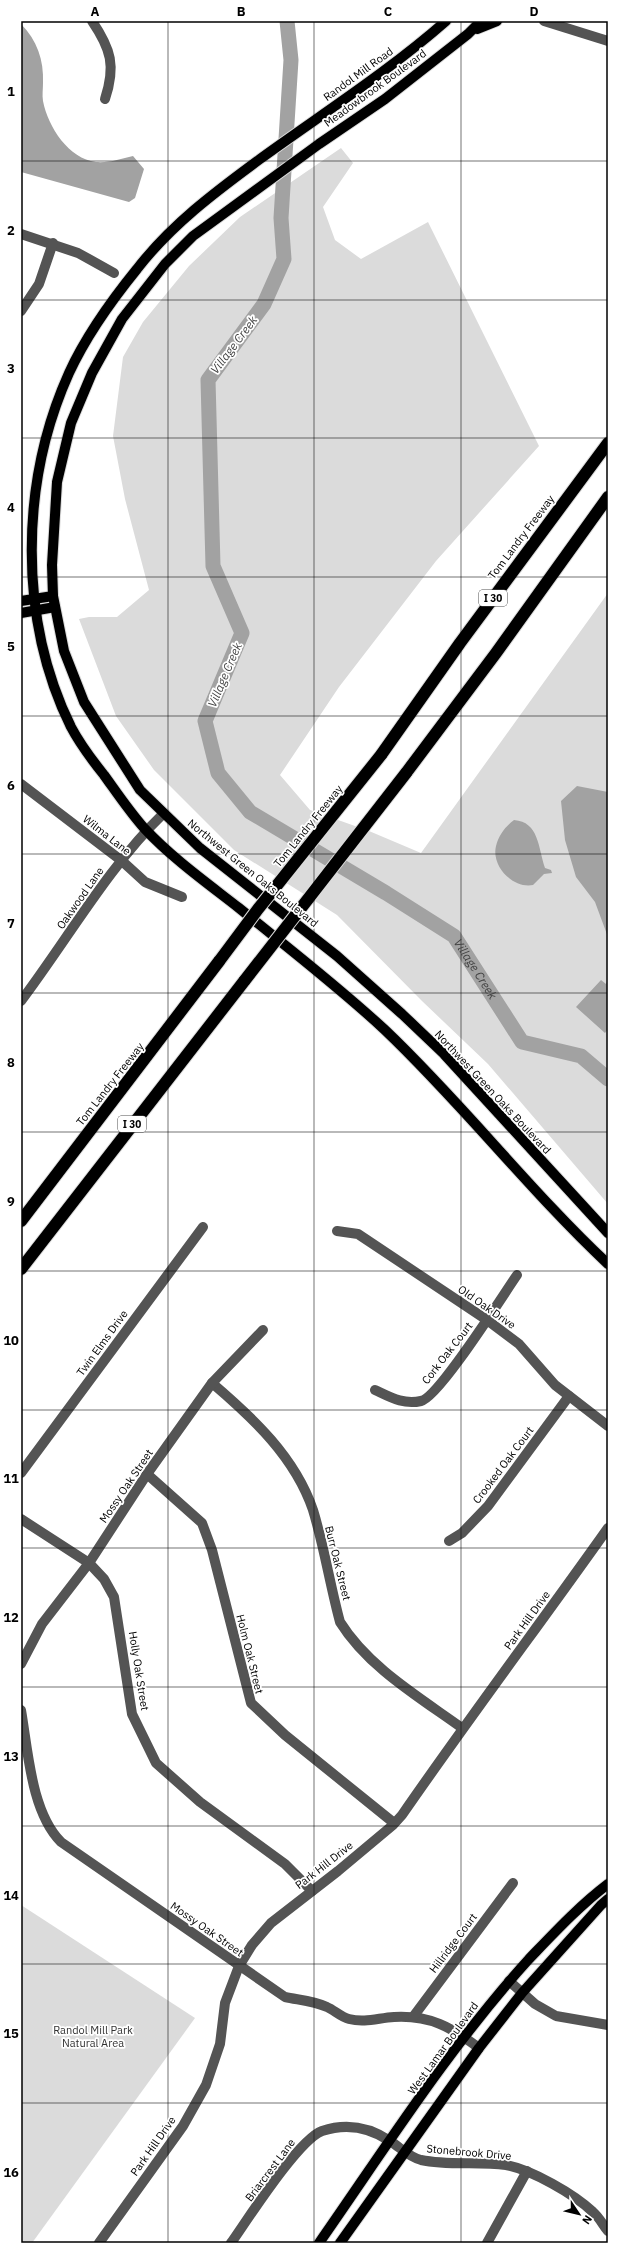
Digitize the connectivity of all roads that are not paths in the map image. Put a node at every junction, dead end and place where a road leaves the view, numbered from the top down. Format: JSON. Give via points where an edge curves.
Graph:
{"nodes":[{"id":1,"x":92,"y":21,"type":"edge"},
{"id":2,"x":446,"y":21,"type":"edge"},
{"id":3,"x":481,"y":21,"type":"edge"},
{"id":4,"x":497,"y":21,"type":"edge"},
{"id":5,"x":544,"y":21,"type":"edge"},
{"id":6,"x":468,"y":34,"type":"junction"},
{"id":7,"x":608,"y":41,"type":"edge"},
{"id":8,"x":105,"y":99,"type":"dead end"},
{"id":9,"x":281,"y":171,"type":"joint"},
{"id":10,"x":21,"y":234,"type":"edge"},
{"id":11,"x":53,"y":243,"type":"junction"},
{"id":12,"x":114,"y":273,"type":"dead end"},
{"id":13,"x":21,"y":311,"type":"edge"},
{"id":14,"x":608,"y":443,"type":"edge"},
{"id":15,"x":608,"y":497,"type":"edge"},
{"id":16,"x":53,"y":596,"type":"junction"},
{"id":17,"x":35,"y":599,"type":"junction"},
{"id":18,"x":21,"y":601,"type":"edge"},
{"id":19,"x":55,"y":608,"type":"junction"},
{"id":20,"x":37,"y":611,"type":"junction"},
{"id":21,"x":21,"y":613,"type":"edge"},
{"id":22,"x":21,"y":784,"type":"edge"},
{"id":23,"x":163,"y":814,"type":"junction"},
{"id":24,"x":146,"y":830,"type":"junction"},
{"id":25,"x":122,"y":861,"type":"junction"},
{"id":26,"x":182,"y":897,"type":"dead end"},
{"id":27,"x":21,"y":1001,"type":"edge"},
{"id":28,"x":21,"y":1221,"type":"edge"},
{"id":29,"x":203,"y":1227,"type":"dead end"},
{"id":30,"x":337,"y":1231,"type":"dead end"},
{"id":31,"x":608,"y":1233,"type":"edge"},
{"id":32,"x":608,"y":1264,"type":"edge"},
{"id":33,"x":21,"y":1269,"type":"edge"},
{"id":34,"x":517,"y":1275,"type":"dead end"},
{"id":35,"x":487,"y":1320,"type":"junction"},
{"id":36,"x":263,"y":1330,"type":"dead end"},
{"id":37,"x":212,"y":1383,"type":"junction"},
{"id":38,"x":375,"y":1390,"type":"dead end"},
{"id":39,"x":569,"y":1396,"type":"junction"},
{"id":40,"x":608,"y":1426,"type":"edge"},
{"id":41,"x":21,"y":1473,"type":"edge"},
{"id":42,"x":147,"y":1474,"type":"junction"},
{"id":43,"x":21,"y":1519,"type":"edge"},
{"id":44,"x":608,"y":1528,"type":"edge"},
{"id":45,"x":449,"y":1541,"type":"dead end"},
{"id":46,"x":90,"y":1563,"type":"junction"},
{"id":47,"x":21,"y":1664,"type":"edge"},
{"id":48,"x":21,"y":1710,"type":"edge"},
{"id":49,"x":462,"y":1728,"type":"junction"},
{"id":50,"x":394,"y":1823,"type":"junction"},
{"id":51,"x":513,"y":1883,"type":"dead end"},
{"id":52,"x":608,"y":1884,"type":"edge"},
{"id":53,"x":312,"y":1891,"type":"junction"},
{"id":54,"x":608,"y":1899,"type":"edge"},
{"id":55,"x":239,"y":1966,"type":"junction"},
{"id":56,"x":509,"y":1981,"type":"junction"},
{"id":57,"x":522,"y":1993,"type":"junction"},
{"id":58,"x":413,"y":2017,"type":"junction"},
{"id":59,"x":608,"y":2025,"type":"edge"},
{"id":60,"x":464,"y":2037,"type":"junction"},
{"id":61,"x":479,"y":2048,"type":"junction"},
{"id":62,"x":390,"y":2141,"type":"junction"},
{"id":63,"x":404,"y":2153,"type":"junction"},
{"id":64,"x":527,"y":2171,"type":"junction"},
{"id":65,"x":608,"y":2231,"type":"edge"},
{"id":66,"x":99,"y":2243,"type":"edge"},
{"id":67,"x":231,"y":2243,"type":"edge"},
{"id":68,"x":319,"y":2243,"type":"edge"},
{"id":69,"x":340,"y":2243,"type":"edge"},
{"id":70,"x":487,"y":2243,"type":"edge"}],
"edges":[{"from":1,"to":8,"type":"street","via":[[108,50],[112,71]]},
{"from":2,"to":17,"type":"main road","name":"Randol Mill Road","via":[[416,48],[239,174],[177,224],[136,269],[88,337],[69,374],[44,447],[36,495],[32,549]]},
{"from":3,"to":6,"type":"main road","name":"Meadowbrook Boulevard"},
{"from":4,"to":6,"type":"main road"},
{"from":5,"to":7,"type":"street"},
{"from":6,"to":9,"type":"main road","name":"Meadowbrook Boulevard","via":[[385,99]]},
{"from":9,"to":16,"type":"main road","name":"Northwest Green Oaks Boulevard","via":[[193,236],[165,264],[122,319],[92,373],[71,423],[57,482],[52,566]]},
{"from":10,"to":11,"type":"street"},
{"from":11,"to":12,"type":"street","via":[[78,253]]},
{"from":11,"to":13,"type":"street","via":[[39,284]]},
{"from":14,"to":28,"type":"highway","name":"Tom Landry Freeway","number":"I 30","bridge":true,"via":[[460,643],[381,755],[258,909]]},
{"from":15,"to":33,"type":"highway","number":"I 30","bridge":true,"via":[[406,773]]},
{"from":16,"to":17,"type":"main road"},
{"from":16,"to":19,"type":"main road","name":"Northwest Green Oaks Boulevard"},
{"from":17,"to":18,"type":"main road"},
{"from":17,"to":20,"type":"main road"},
{"from":19,"to":20,"type":"main road"},
{"from":19,"to":23,"type":"main road","name":"Northwest Green Oaks Boulevard","via":[[64,651],[84,702],[140,790]]},
{"from":20,"to":21,"type":"main road"},
{"from":20,"to":24,"type":"main road","via":[[40,634],[56,690],[72,729],[128,809]]},
{"from":22,"to":25,"type":"street","name":"Wilma Lane"},
{"from":23,"to":24,"type":"street","name":"Oakwood Lane"},
{"from":23,"to":31,"type":"main road","name":"Northwest Green Oaks Boulevard","via":[[200,848],[337,956],[402,1014],[444,1054]]},
{"from":24,"to":25,"type":"street","name":"Oakwood Lane"},
{"from":24,"to":32,"type":"main road","via":[[384,1029]]},
{"from":25,"to":26,"type":"street","name":"Wilma Lane","via":[[145,882]]},
{"from":25,"to":27,"type":"street","name":"Oakwood Lane"},
{"from":29,"to":41,"type":"street","name":"Twin Elms Drive"},
{"from":30,"to":35,"type":"street","name":"Old Oak Drive","via":[[358,1234]]},
{"from":34,"to":35,"type":"street","name":"Cork Oak Court"},
{"from":35,"to":38,"type":"street","name":"Cork Oak Court","via":[[440,1384],[423,1401],[405,1403]]},
{"from":35,"to":39,"type":"street","name":"Old Oak Drive","via":[[519,1344],[555,1385]]},
{"from":36,"to":37,"type":"street","name":"Mossy Oak Street"},
{"from":37,"to":42,"type":"street","name":"Mossy Oak Street"},
{"from":37,"to":49,"type":"street","name":"Burr Oak Street","via":[[271,1438],[294,1470],[313,1510],[340,1622],[350,1638],[379,1666]]},
{"from":39,"to":40,"type":"street","name":"Old Oak Drive"},
{"from":39,"to":45,"type":"street","name":"Crooked Oak Court","via":[[488,1506],[462,1533]]},
{"from":42,"to":46,"type":"street","name":"Mossy Oak Street"},
{"from":42,"to":50,"type":"street","name":"Holm Oak Street","via":[[202,1523],[212,1550],[251,1703],[285,1735]]},
{"from":43,"to":46,"type":"street","name":"Holly Oak Street"},
{"from":44,"to":49,"type":"street","name":"Park Hill Drive"},
{"from":46,"to":47,"type":"street","name":"Mossy Oak Street","via":[[42,1624]]},
{"from":46,"to":53,"type":"street","name":"Holly Oak Street","via":[[104,1579],[114,1597],[132,1714],[156,1763],[200,1802],[285,1864]]},
{"from":48,"to":55,"type":"street","name":"Mossy Oak Street","via":[[33,1779],[51,1831],[61,1842]]},
{"from":49,"to":50,"type":"street","name":"Park Hill Drive"},
{"from":50,"to":53,"type":"street","name":"Park Hill Drive"},
{"from":51,"to":58,"type":"street","name":"Hillridge Court"},
{"from":52,"to":56,"type":"main road","name":"West Lamar Boulevard","via":[[555,1931]]},
{"from":53,"to":55,"type":"street","name":"Park Hill Drive","via":[[271,1923],[252,1945]]},
{"from":54,"to":57,"type":"main road"},
{"from":55,"to":58,"type":"street","name":"Mossy Oak Street","via":[[285,1997],[327,2007],[348,2018],[372,2021]]},
{"from":55,"to":66,"type":"street","name":"Park Hill Drive","via":[[225,2003],[220,2044],[206,2085],[183,2126]]},
{"from":56,"to":57,"type":"street"},
{"from":56,"to":60,"type":"main road","name":"West Lamar Boulevard"},
{"from":57,"to":59,"type":"street","via":[[556,2016]]},
{"from":57,"to":61,"type":"main road"},
{"from":58,"to":60,"type":"street","name":"Mossy Oak Street","via":[[442,2024]]},
{"from":60,"to":61,"type":"street","name":"Mossy Oak Street"},
{"from":60,"to":62,"type":"main road","name":"West Lamar Boulevard"},
{"from":61,"to":63,"type":"main road"},
{"from":62,"to":63,"type":"street","name":"Briarcrest Lane"},
{"from":62,"to":67,"type":"street","name":"Briarcrest Lane","via":[[368,2130],[347,2126],[321,2131],[313,2136],[300,2148]]},
{"from":62,"to":68,"type":"main road","name":"West Lamar Boulevard"},
{"from":63,"to":64,"type":"street","name":"Stonebrook Drive","via":[[421,2160],[505,2165]]},
{"from":63,"to":69,"type":"main road"},
{"from":64,"to":65,"type":"street","name":"Stonebrook Drive","via":[[556,2186],[593,2212]]},
{"from":64,"to":70,"type":"street"}]}
